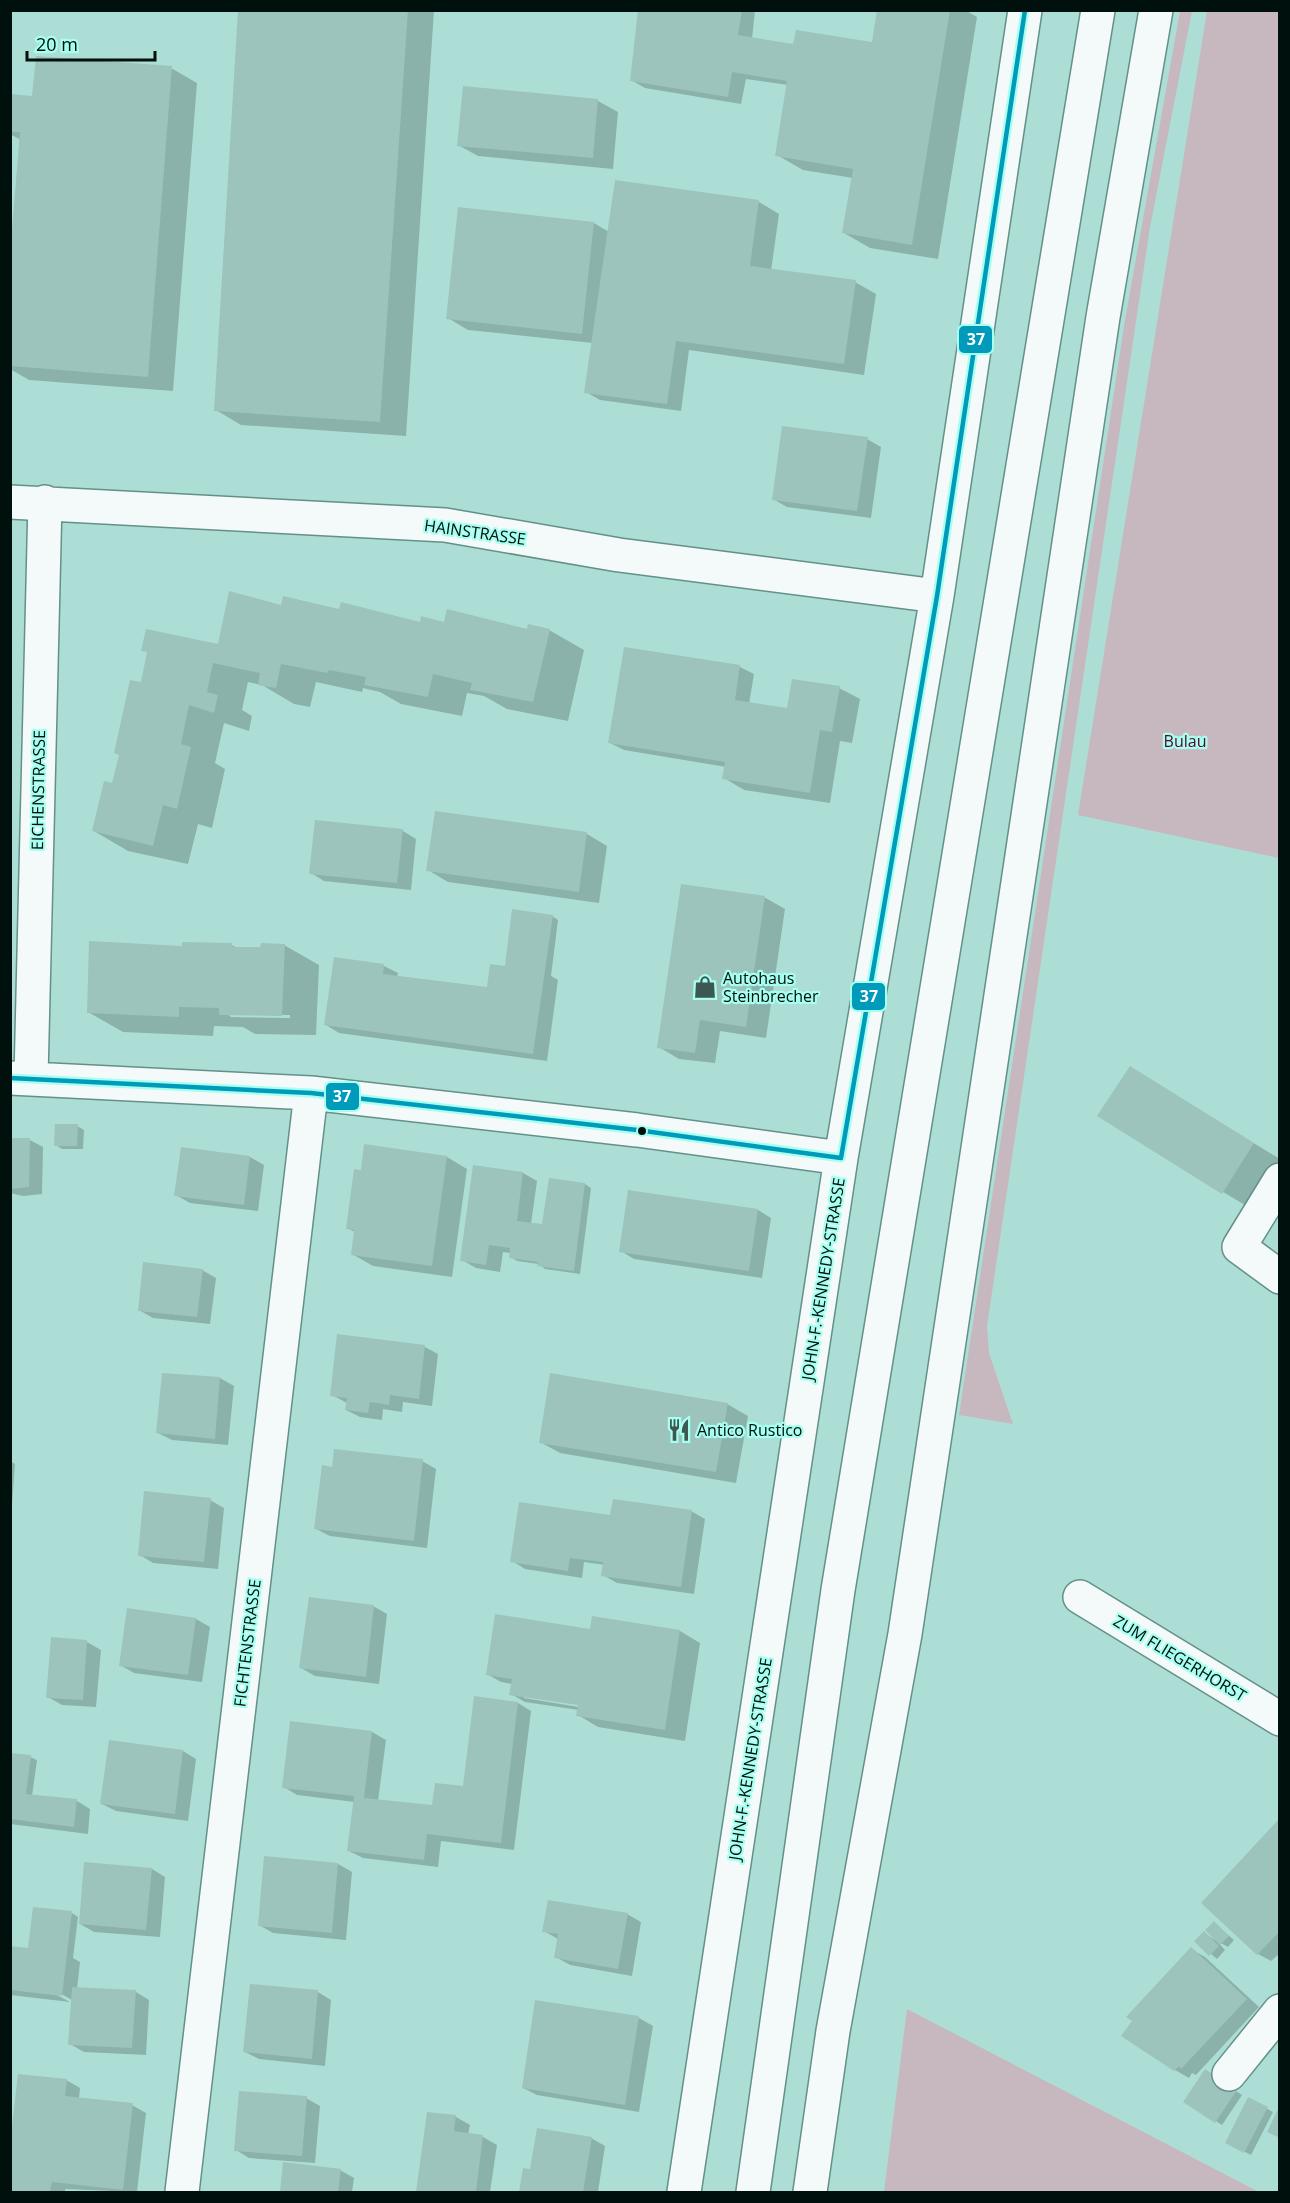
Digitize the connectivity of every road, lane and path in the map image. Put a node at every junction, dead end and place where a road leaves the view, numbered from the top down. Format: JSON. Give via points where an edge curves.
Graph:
{"nodes":[{"id":1,"x":1025,"y":10,"type":"edge"},
{"id":2,"x":1098,"y":10,"type":"edge"},
{"id":3,"x":1156,"y":10,"type":"edge"},
{"id":4,"x":10,"y":502,"type":"edge"},
{"id":5,"x":45,"y":502,"type":"junction"},
{"id":6,"x":937,"y":596,"type":"junction"},
{"id":7,"x":21,"y":1078,"type":"edge"},
{"id":8,"x":311,"y":1093,"type":"junction"},
{"id":9,"x":841,"y":1158,"type":"junction"},
{"id":10,"x":1280,"y":1180,"type":"edge"},
{"id":11,"x":1280,"y":1277,"type":"edge"},
{"id":12,"x":1080,"y":1597,"type":"dead end"},
{"id":13,"x":1280,"y":1719,"type":"edge"},
{"id":14,"x":1280,"y":2011,"type":"edge"},
{"id":15,"x":1229,"y":2074,"type":"dead end"},
{"id":16,"x":182,"y":2193,"type":"edge"},
{"id":17,"x":684,"y":2193,"type":"edge"},
{"id":18,"x":753,"y":2193,"type":"edge"},
{"id":19,"x":810,"y":2193,"type":"edge"}],
"edges":[{"from":1,"to":6,"type":"street","name":"JOHN-F.-KENNEDY-STRASSE"},
{"from":2,"to":18,"type":"street","via":[[838,1590]]},
{"from":3,"to":19,"type":"street","via":[[1103,317],[905,1634],[833,2031]]},
{"from":4,"to":5,"type":"street","name":"HAINSTRASSE"},
{"from":5,"to":6,"type":"street","name":"HAINSTRASSE","via":[[445,525],[619,555]]},
{"from":5,"to":7,"type":"street","name":"EICHENSTRASSE"},
{"from":6,"to":9,"type":"street","name":"JOHN-F.-KENNEDY-STRASSE"},
{"from":7,"to":8,"type":"street"},
{"from":8,"to":9,"type":"street"},
{"from":8,"to":16,"type":"street","name":"FICHTENSTRASSE"},
{"from":9,"to":17,"type":"street","name":"JOHN-F.-KENNEDY-STRASSE"},
{"from":10,"to":11,"type":"street","via":[[1239,1247]]},
{"from":12,"to":13,"type":"street","name":"ZUM FLIEGERHORST"},
{"from":14,"to":15,"type":"street"}]}
